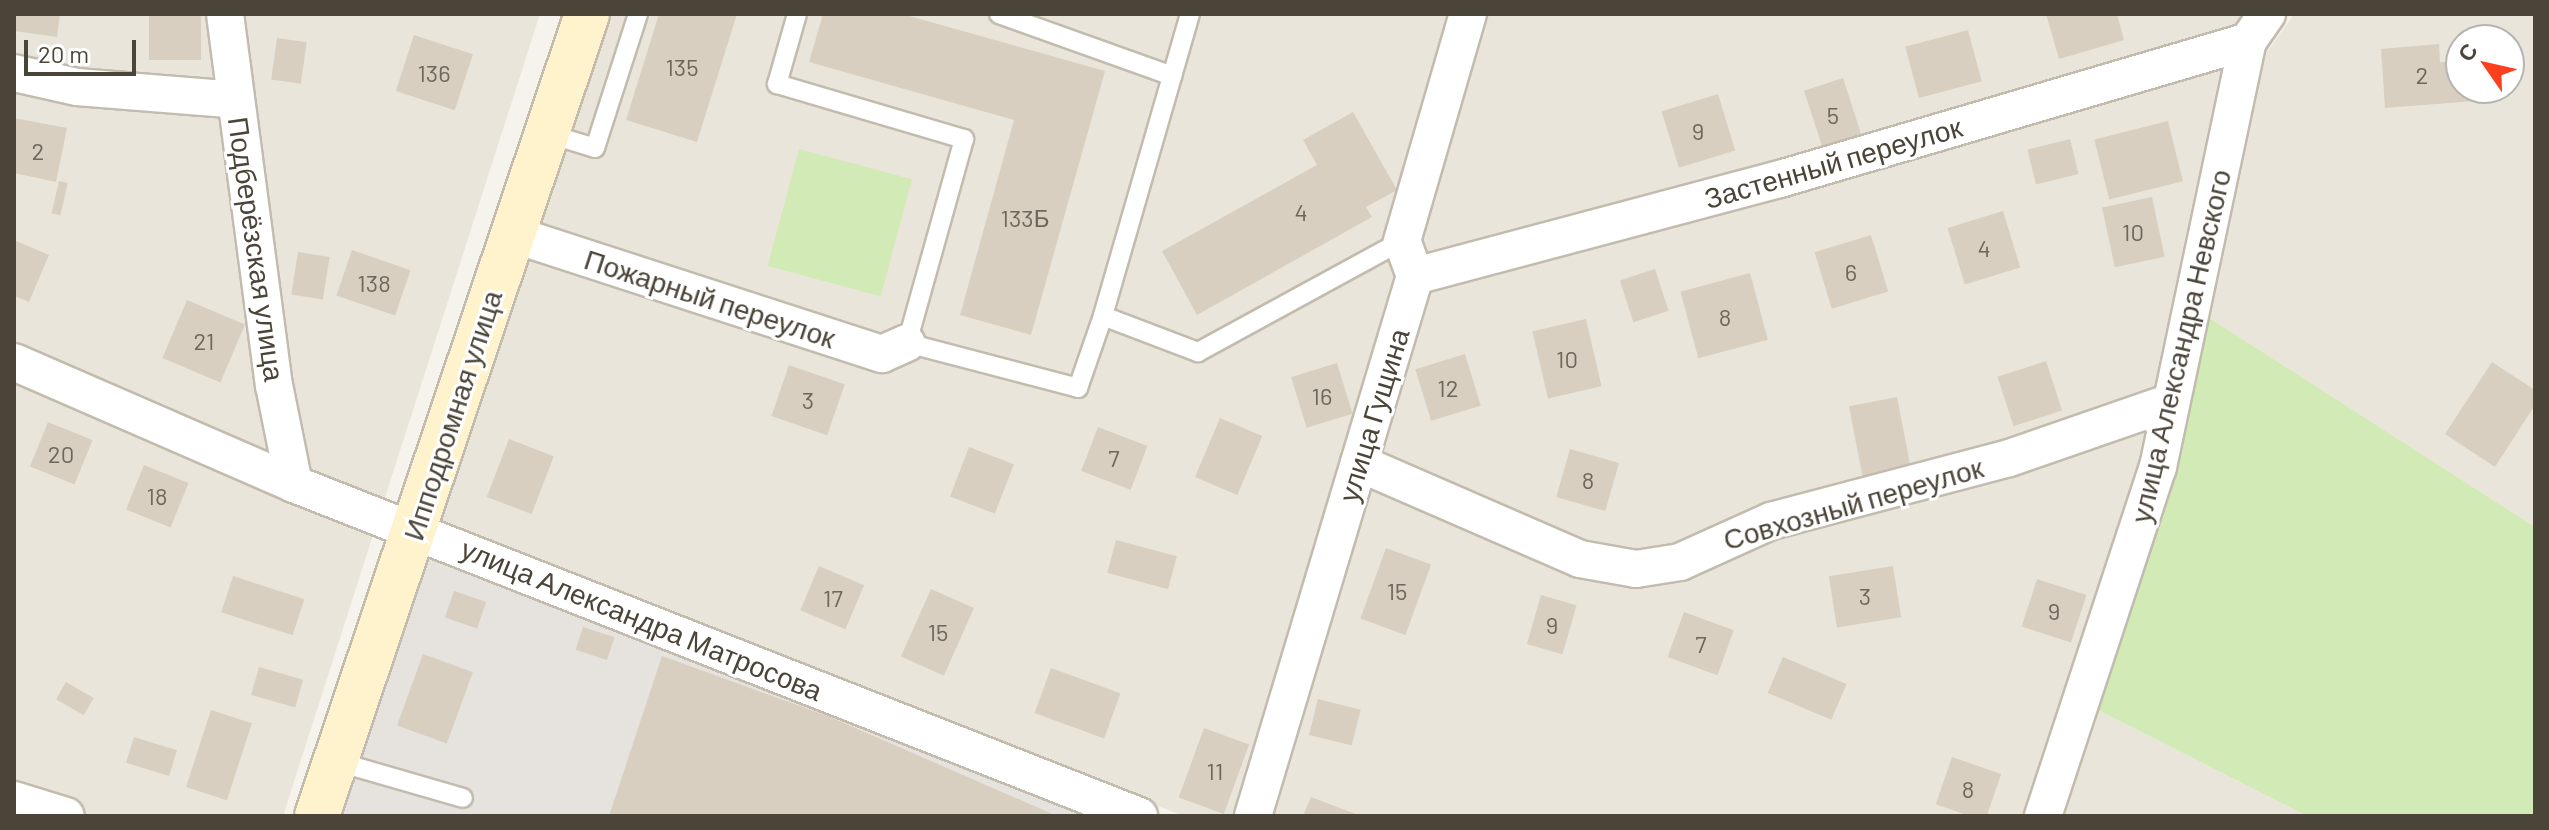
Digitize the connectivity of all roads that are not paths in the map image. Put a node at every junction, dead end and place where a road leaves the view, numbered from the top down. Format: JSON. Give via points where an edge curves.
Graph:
{"nodes":[{"id":1,"x":225,"y":14,"type":"edge"},
{"id":2,"x":587,"y":14,"type":"edge"},
{"id":3,"x":638,"y":14,"type":"edge"},
{"id":4,"x":797,"y":14,"type":"edge"},
{"id":5,"x":999,"y":14,"type":"edge"},
{"id":6,"x":1190,"y":14,"type":"edge"},
{"id":7,"x":1468,"y":14,"type":"edge"},
{"id":8,"x":2258,"y":28,"type":"edge"},
{"id":9,"x":14,"y":73,"type":"edge"},
{"id":10,"x":1172,"y":76,"type":"junction"},
{"id":11,"x":225,"y":99,"type":"dead end"},
{"id":12,"x":546,"y":133,"type":"junction"},
{"id":13,"x":512,"y":234,"type":"junction"},
{"id":14,"x":1402,"y":241,"type":"junction"},
{"id":15,"x":1415,"y":276,"type":"junction"},
{"id":16,"x":1103,"y":316,"type":"junction"},
{"id":17,"x":907,"y":343,"type":"junction"},
{"id":18,"x":14,"y":362,"type":"edge"},
{"id":19,"x":2171,"y":402,"type":"junction"},
{"id":20,"x":1359,"y":463,"type":"junction"},
{"id":21,"x":294,"y":484,"type":"junction"},
{"id":22,"x":415,"y":529,"type":"junction"},
{"id":23,"x":335,"y":761,"type":"junction"},
{"id":24,"x":463,"y":798,"type":"dead end"},
{"id":25,"x":14,"y":800,"type":"edge"},
{"id":26,"x":66,"y":816,"type":"edge"},
{"id":27,"x":317,"y":816,"type":"edge"},
{"id":28,"x":1139,"y":816,"type":"edge"},
{"id":29,"x":1253,"y":816,"type":"edge"},
{"id":30,"x":2043,"y":816,"type":"edge"}],
"edges":[{"from":1,"to":21,"type":"street","name":"Подберёзская улица","via":[[274,385]]},
{"from":2,"to":12,"type":"main road","name":"Ипподромная улица"},
{"from":3,"to":12,"type":"lane","via":[[595,148]]},
{"from":4,"to":17,"type":"lane","via":[[777,84],[964,139]]},
{"from":5,"to":10,"type":"lane"},
{"from":6,"to":10,"type":"lane"},
{"from":7,"to":14,"type":"street"},
{"from":8,"to":15,"type":"street","name":"Застенный переулок","via":[[1780,179]]},
{"from":8,"to":19,"type":"street","name":"улица Александра Невского"},
{"from":9,"to":11,"type":"street","via":[[77,87]]},
{"from":10,"to":16,"type":"lane"},
{"from":12,"to":13,"type":"main road","name":"Ипподромная улица"},
{"from":13,"to":17,"type":"street","name":"Пожарный переулок","via":[[882,354]]},
{"from":13,"to":22,"type":"main road","name":"Ипподромная улица"},
{"from":14,"to":15,"type":"street"},
{"from":14,"to":16,"type":"lane","via":[[1198,352]]},
{"from":15,"to":20,"type":"street","name":"улица Гущина"},
{"from":16,"to":17,"type":"lane","via":[[1078,388]]},
{"from":18,"to":21,"type":"street","name":"улица Александра Матросова"},
{"from":19,"to":20,"type":"street","name":"Совхозный переулок","via":[[2009,458],[1771,521],[1680,562],[1636,569],[1580,559]]},
{"from":19,"to":30,"type":"street","name":"улица Александра Невского","via":[[2158,467]]},
{"from":20,"to":29,"type":"street","name":"улица Гущина"},
{"from":21,"to":22,"type":"street","name":"улица Александра Матросова"},
{"from":22,"to":23,"type":"main road","name":"Ипподромная улица"},
{"from":22,"to":28,"type":"street","name":"улица Александра Матросова"},
{"from":23,"to":24,"type":"lane"},
{"from":23,"to":27,"type":"main road","name":"Ипподромная улица"},
{"from":25,"to":26,"type":"street"}]}
